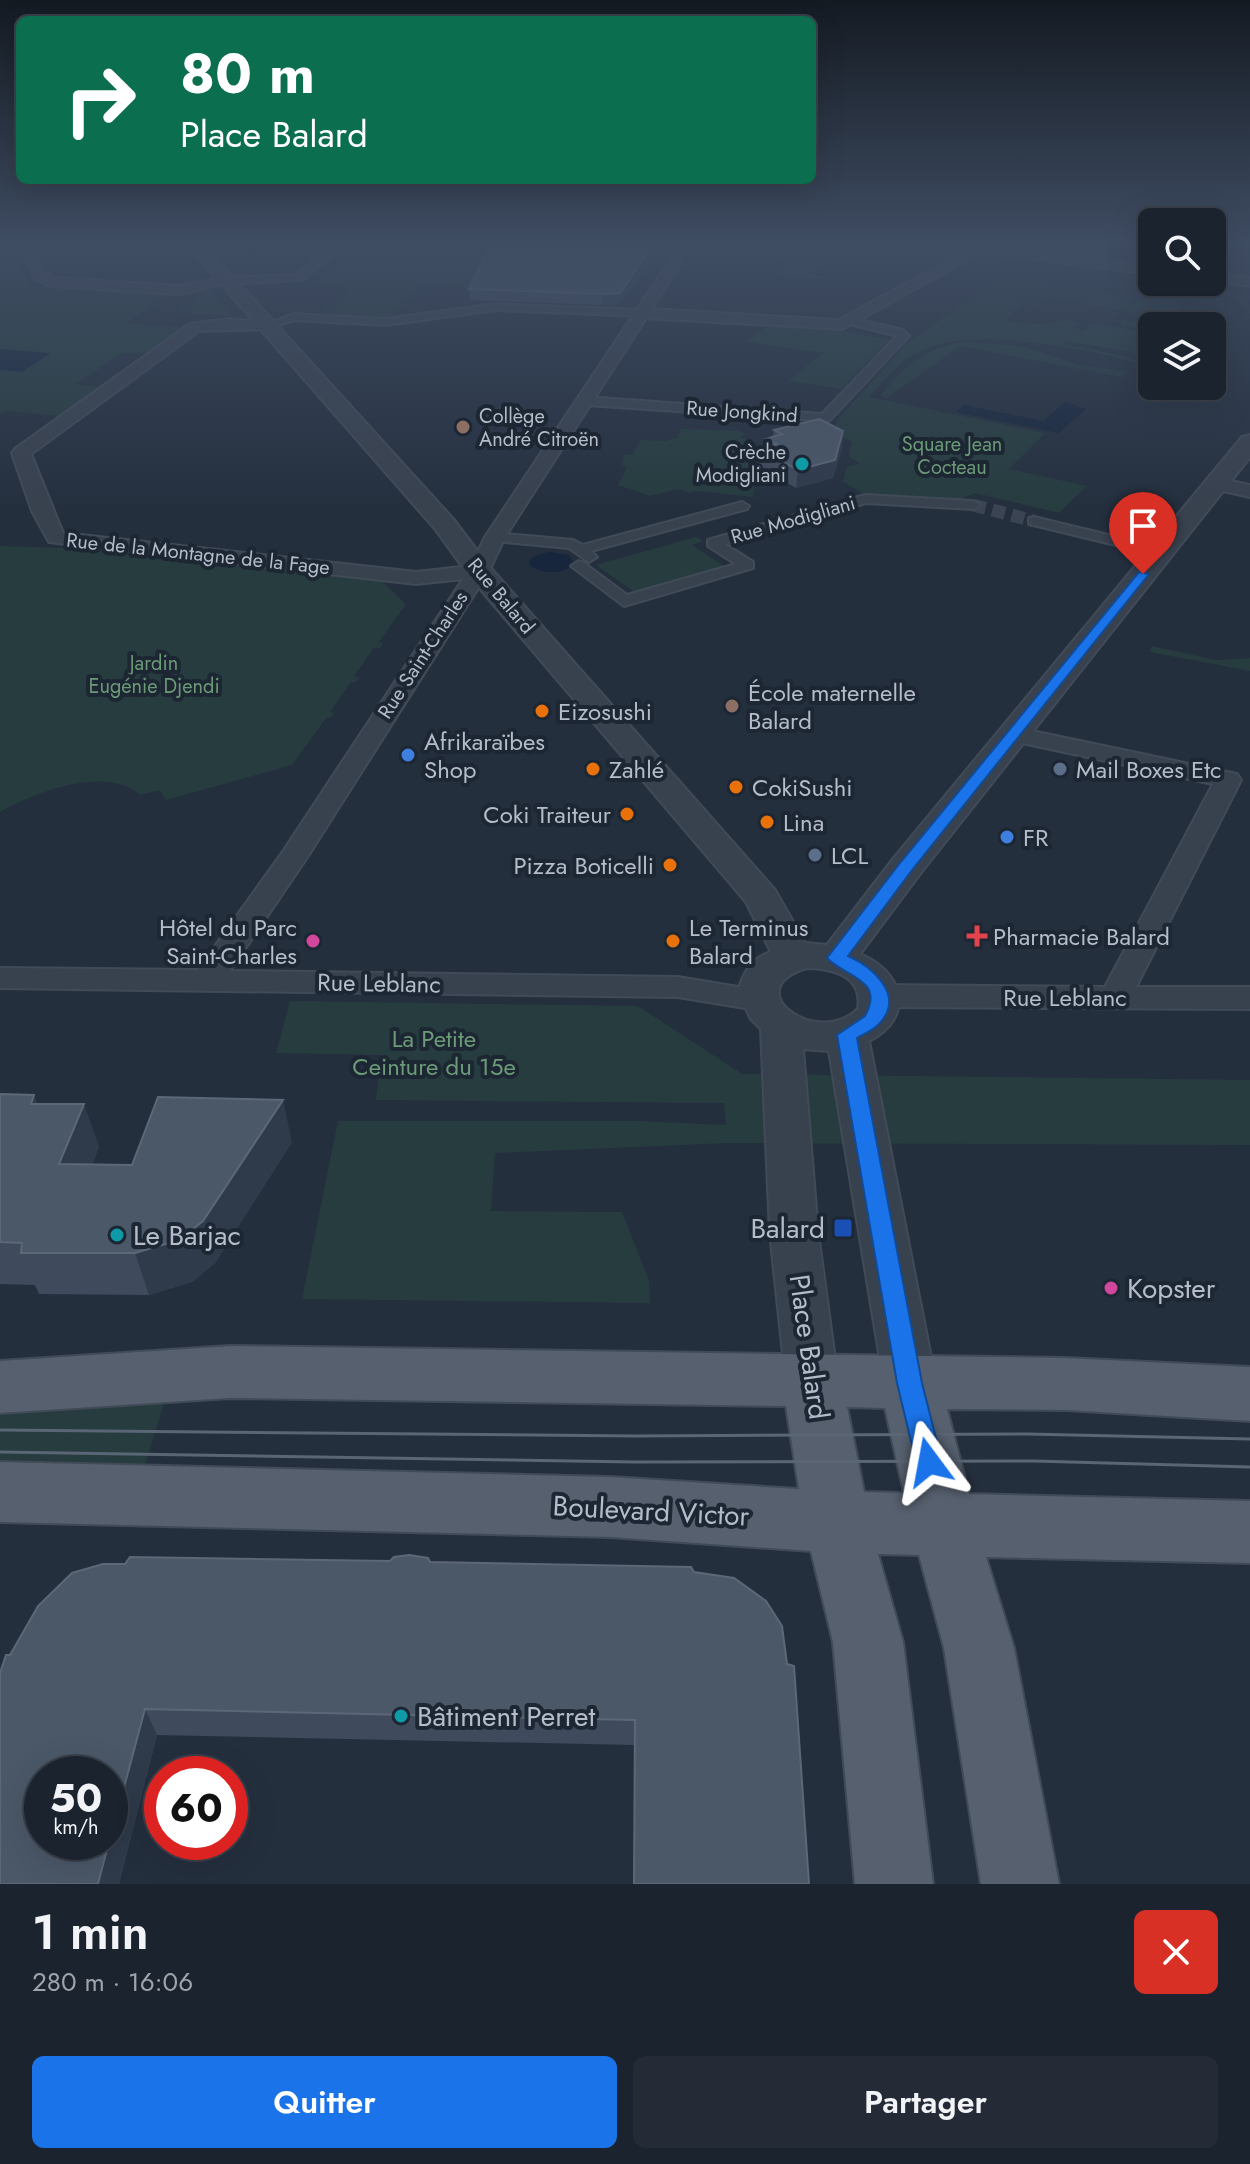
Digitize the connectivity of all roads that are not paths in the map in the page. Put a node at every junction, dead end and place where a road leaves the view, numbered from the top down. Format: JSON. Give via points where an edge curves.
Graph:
{"nodes":[{"id":1,"x":187,"y":333,"type":"edge"},
{"id":2,"x":272,"y":333,"type":"edge"},
{"id":3,"x":629,"y":333,"type":"edge"},
{"id":4,"x":900,"y":333,"type":"edge"},
{"id":5,"x":586,"y":401,"type":"junction"},
{"id":6,"x":1250,"y":442,"type":"edge"},
{"id":7,"x":1217,"y":484,"type":"junction"},
{"id":8,"x":1250,"y":491,"type":"edge"},
{"id":9,"x":973,"y":505,"type":"tunnel mouth"},
{"id":10,"x":742,"y":506,"type":"dead end"},
{"id":11,"x":1034,"y":521,"type":"tunnel mouth"},
{"id":12,"x":495,"y":537,"type":"junction"},
{"id":13,"x":580,"y":550,"type":"junction"},
{"id":14,"x":1161,"y":552,"type":"junction"},
{"id":15,"x":479,"y":571,"type":"junction"},
{"id":16,"x":1013,"y":734,"type":"junction"},
{"id":17,"x":793,"y":957,"type":"junction"},
{"id":18,"x":837,"y":958,"type":"junction"},
{"id":19,"x":0,"y":978,"type":"edge"},
{"id":20,"x":207,"y":981,"type":"junction"},
{"id":21,"x":880,"y":996,"type":"junction"},
{"id":22,"x":1115,"y":997,"type":"junction"},
{"id":23,"x":1250,"y":998,"type":"edge"},
{"id":24,"x":769,"y":1013,"type":"junction"},
{"id":25,"x":847,"y":1035,"type":"junction"},
{"id":26,"x":812,"y":1382,"type":"junction"},
{"id":27,"x":910,"y":1383,"type":"junction"},
{"id":28,"x":0,"y":1387,"type":"edge"},
{"id":29,"x":1250,"y":1394,"type":"edge"},
{"id":30,"x":26,"y":1492,"type":"edge"},
{"id":31,"x":837,"y":1522,"type":"junction"},
{"id":32,"x":944,"y":1525,"type":"junction"},
{"id":33,"x":1250,"y":1532,"type":"edge"},
{"id":34,"x":894,"y":1884,"type":"edge"},
{"id":35,"x":1020,"y":1884,"type":"edge"}],
"edges":[{"from":1,"to":15,"type":"street","name":"Rue de la Montagne de la Fage","via":[[21,453],[56,538],[416,578]]},
{"from":2,"to":15,"type":"street","name":"Rue Balard","via":[[445,525]]},
{"from":3,"to":5,"type":"street","name":"Rue Saint-Charles"},
{"from":4,"to":5,"type":"street","name":"Rue Jongkind","via":[[903,336],[825,418]]},
{"from":5,"to":12,"type":"street","name":"Rue Saint-Charles"},
{"from":6,"to":7,"type":"street"},
{"from":7,"to":8,"type":"street"},
{"from":7,"to":14,"type":"street"},
{"from":9,"to":13,"type":"street","name":"Rue Modigliani","via":[[865,499],[713,543],[748,565],[624,601],[579,566],[596,562]]},
{"from":10,"to":13,"type":"street"},
{"from":11,"to":14,"type":"street"},
{"from":12,"to":13,"type":"street","via":[[573,544]]},
{"from":12,"to":15,"type":"street","name":"Rue Saint-Charles"},
{"from":14,"to":16,"type":"street"},
{"from":15,"to":17,"type":"street","name":"Rue Balard","via":[[762,898]]},
{"from":15,"to":20,"type":"street","name":"Rue Saint-Charles"},
{"from":16,"to":18,"type":"street"},
{"from":16,"to":22,"type":"street","via":[[1228,780]]},
{"from":17,"to":18,"type":"street"},
{"from":17,"to":24,"type":"street","name":"Place Balard","via":[[776,963],[756,987]]},
{"from":18,"to":21,"type":"street","via":[[859,968]]},
{"from":19,"to":20,"type":"street","name":"Rue Leblanc"},
{"from":20,"to":24,"type":"street","name":"Rue Leblanc","via":[[678,987]]},
{"from":21,"to":22,"type":"street","name":"Rue Leblanc"},
{"from":21,"to":25,"type":"street","via":[[872,1020]]},
{"from":22,"to":23,"type":"street","name":"Rue Leblanc"},
{"from":24,"to":25,"type":"street","via":[[818,1037]]},
{"from":24,"to":26,"type":"street","name":"Place Balard"},
{"from":25,"to":27,"type":"street"},
{"from":26,"to":27,"type":"main road"},
{"from":26,"to":28,"type":"main road","via":[[230,1372]]},
{"from":26,"to":31,"type":"main road","name":"Place Balard"},
{"from":27,"to":29,"type":"main road","via":[[1066,1384]]},
{"from":27,"to":32,"type":"main road"},
{"from":30,"to":31,"type":"main road","name":"Boulevard Victor","via":[[634,1508]]},
{"from":31,"to":32,"type":"main road","name":"Boulevard Victor"},
{"from":31,"to":34,"type":"main road","name":"Place Balard","via":[[868,1642]]},
{"from":32,"to":33,"type":"main road","name":"Boulevard Victor"},
{"from":32,"to":35,"type":"main road","via":[[979,1648]]}]}
